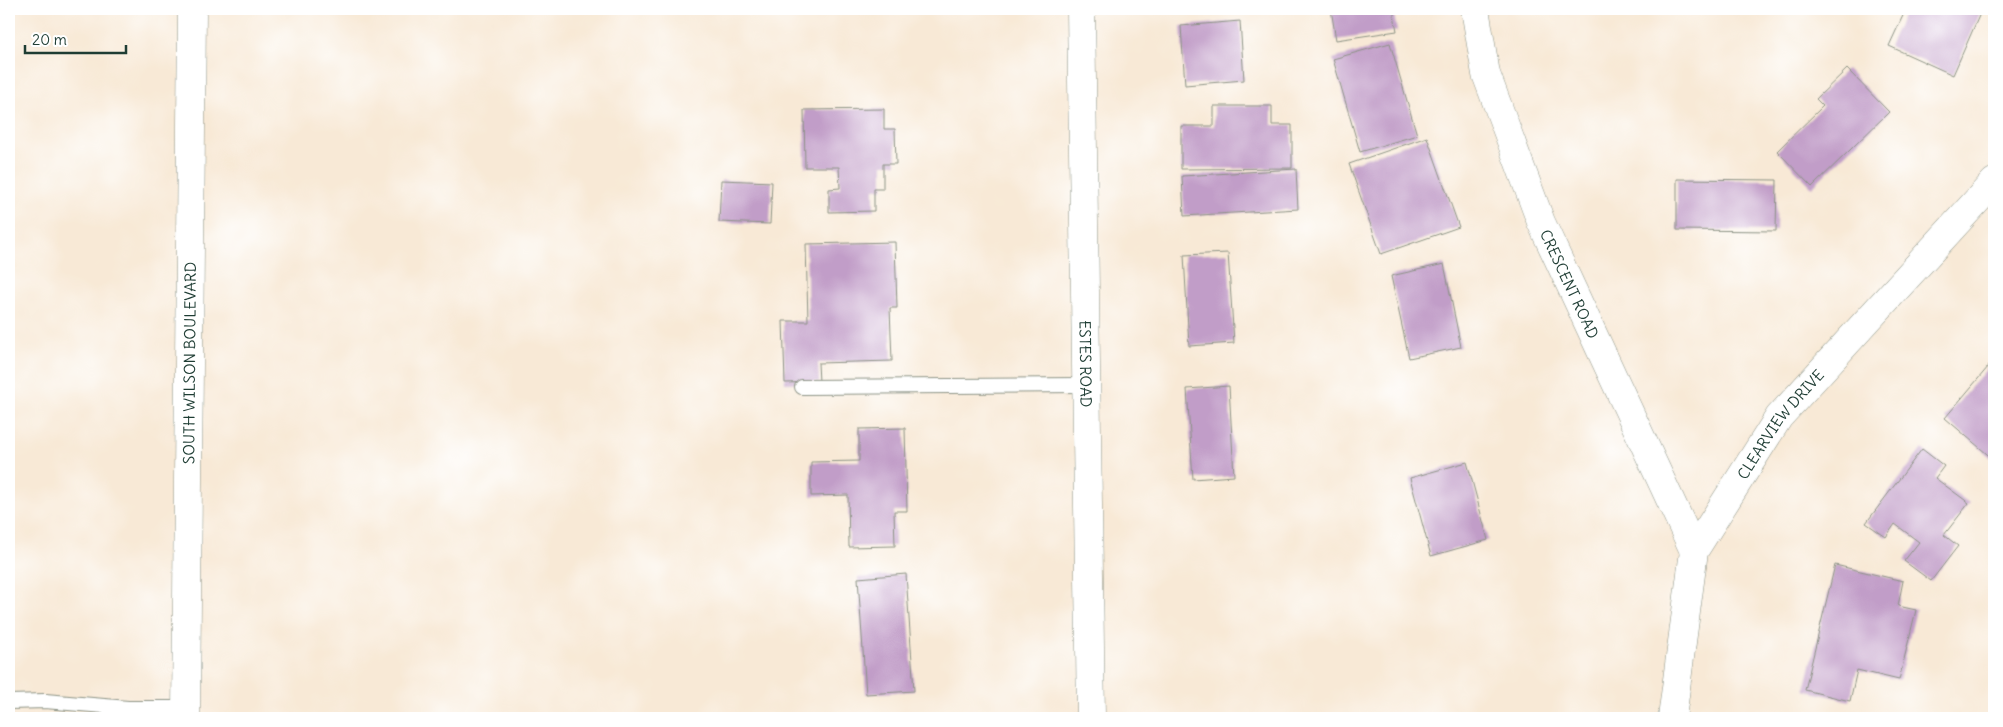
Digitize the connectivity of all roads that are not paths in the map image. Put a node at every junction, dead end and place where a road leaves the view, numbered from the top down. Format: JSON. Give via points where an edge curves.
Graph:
{"nodes":[{"id":1,"x":192,"y":9,"type":"edge"},
{"id":2,"x":1081,"y":9,"type":"edge"},
{"id":3,"x":1475,"y":9,"type":"edge"},
{"id":4,"x":1994,"y":182,"type":"edge"},
{"id":5,"x":1085,"y":385,"type":"junction"},
{"id":6,"x":802,"y":387,"type":"dead end"},
{"id":7,"x":1694,"y":551,"type":"junction"},
{"id":8,"x":9,"y":702,"type":"edge"},
{"id":9,"x":186,"y":713,"type":"edge"},
{"id":10,"x":1091,"y":718,"type":"edge"},
{"id":11,"x":1672,"y":718,"type":"edge"}],
"edges":[{"from":1,"to":9,"type":"street","name":"SOUTH WILSON BOULEVARD"},
{"from":2,"to":5,"type":"street","name":"ESTES ROAD"},
{"from":3,"to":7,"type":"street","name":"CRESCENT ROAD","via":[[1486,74],[1541,222]]},
{"from":4,"to":7,"type":"street","name":"CLEARVIEW DRIVE","via":[[1779,417]]},
{"from":5,"to":6,"type":"lane"},
{"from":5,"to":10,"type":"street","name":"ESTES ROAD"},
{"from":7,"to":11,"type":"street","name":"CLEARVIEW DRIVE"},
{"from":8,"to":9,"type":"lane","via":[[45,701]]}]}
